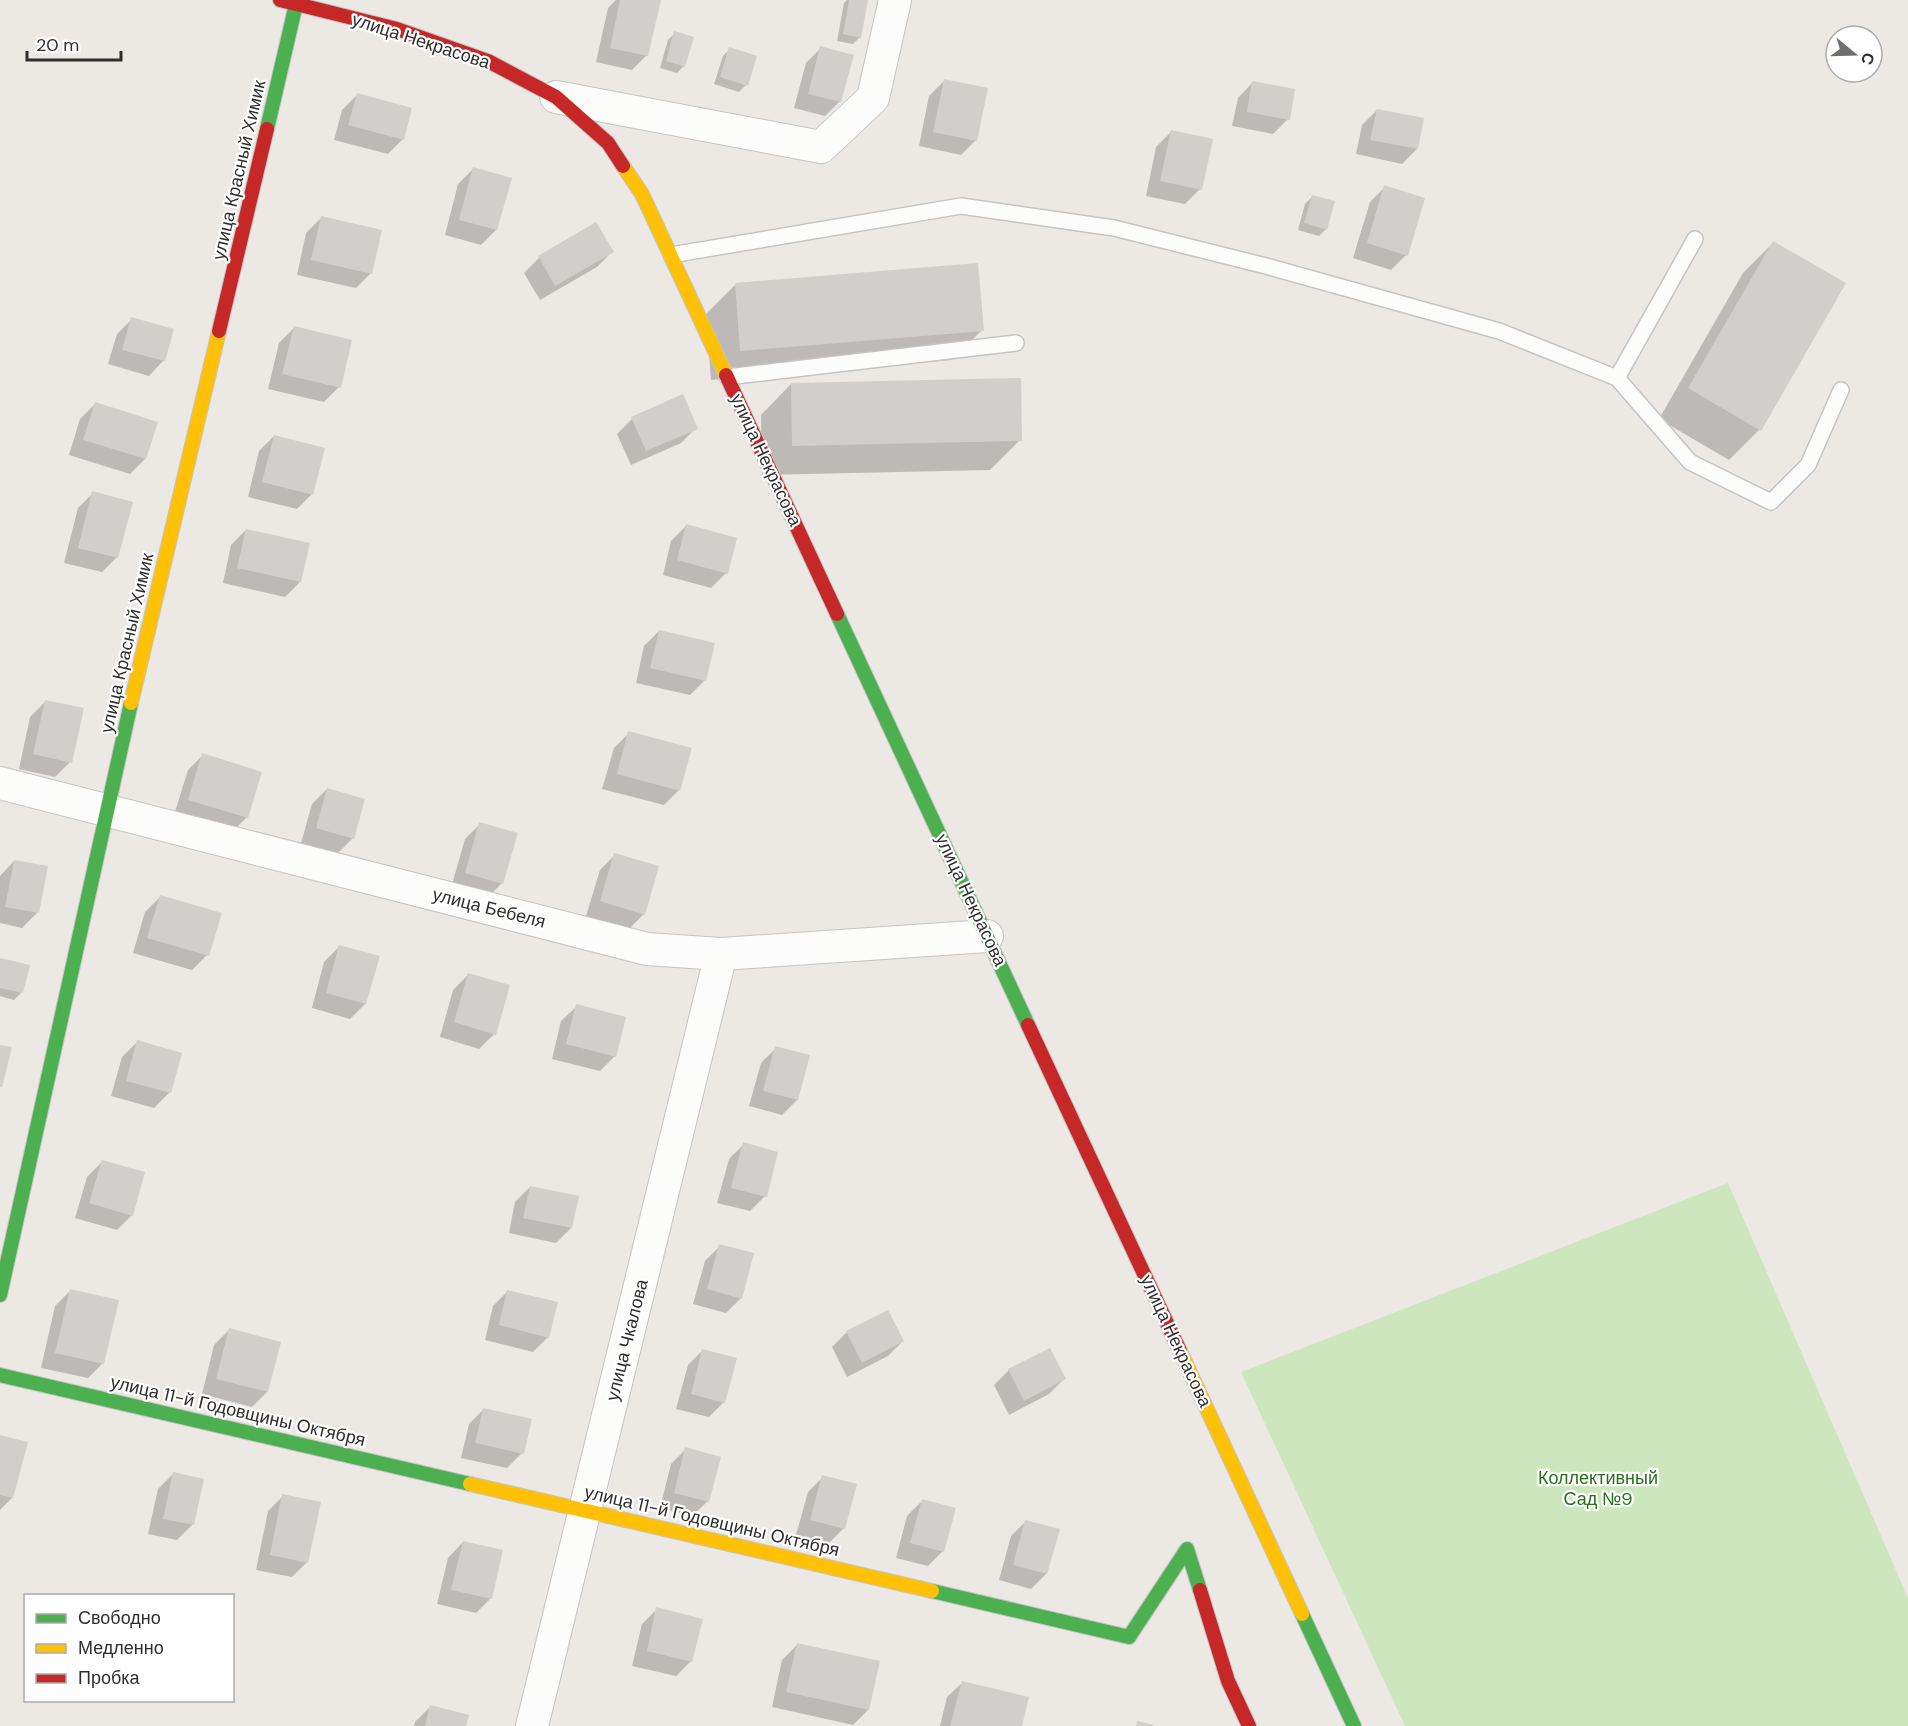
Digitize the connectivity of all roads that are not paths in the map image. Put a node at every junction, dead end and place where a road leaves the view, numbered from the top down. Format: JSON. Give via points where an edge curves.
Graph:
{"nodes":[{"id":1,"x":280,"y":0,"type":"edge"},
{"id":2,"x":895,"y":0,"type":"edge"},
{"id":3,"x":297,"y":2,"type":"edge"},
{"id":4,"x":556,"y":97,"type":"junction"},
{"id":5,"x":1695,"y":239,"type":"dead end"},
{"id":6,"x":671,"y":255,"type":"junction"},
{"id":7,"x":1016,"y":343,"type":"dead end"},
{"id":8,"x":727,"y":377,"type":"junction"},
{"id":9,"x":1617,"y":378,"type":"junction"},
{"id":10,"x":1841,"y":390,"type":"dead end"},
{"id":11,"x":0,"y":783,"type":"edge"},
{"id":12,"x":106,"y":810,"type":"junction"},
{"id":13,"x":987,"y":936,"type":"junction"},
{"id":14,"x":721,"y":954,"type":"junction"},
{"id":15,"x":0,"y":1295,"type":"edge"},
{"id":16,"x":0,"y":1375,"type":"edge"},
{"id":17,"x":585,"y":1510,"type":"junction"},
{"id":18,"x":1246,"y":1723,"type":"edge"},
{"id":19,"x":532,"y":1726,"type":"edge"},
{"id":20,"x":1354,"y":1726,"type":"edge"}],
"edges":[{"from":1,"to":3,"type":"street","name":"улица Некрасова"},
{"from":2,"to":4,"type":"street","name":"улица Некрасова","via":[[873,98],[821,147]]},
{"from":3,"to":4,"type":"street","name":"улица Некрасова","via":[[397,29],[489,61]]},
{"from":3,"to":12,"type":"street","name":"улица Красный Химик"},
{"from":4,"to":6,"type":"street","name":"улица Некрасова","via":[[609,143],[642,194]]},
{"from":5,"to":9,"type":"lane"},
{"from":6,"to":8,"type":"street","name":"улица Некрасова"},
{"from":6,"to":9,"type":"lane","via":[[961,206],[1114,228],[1266,266],[1499,331]]},
{"from":7,"to":8,"type":"lane"},
{"from":8,"to":13,"type":"street","name":"улица Некрасова"},
{"from":9,"to":10,"type":"lane","via":[[1690,462],[1771,502],[1808,465]]},
{"from":11,"to":12,"type":"street","name":"улица Бебеля"},
{"from":12,"to":14,"type":"street","name":"улица Бебеля","via":[[647,949]]},
{"from":12,"to":15,"type":"street","name":"улица Красный Химик"},
{"from":13,"to":14,"type":"street","name":"улица Бебеля"},
{"from":13,"to":20,"type":"street","name":"улица Некрасова"},
{"from":14,"to":17,"type":"street","name":"улица Чкалова"},
{"from":16,"to":17,"type":"street","name":"улица 11-й Годовщины Октября"},
{"from":17,"to":18,"type":"street","name":"улица 11-й Годовщины Октября","via":[[1129,1637],[1187,1549],[1228,1681]]},
{"from":17,"to":19,"type":"street","name":"улица Чкалова"}]}
